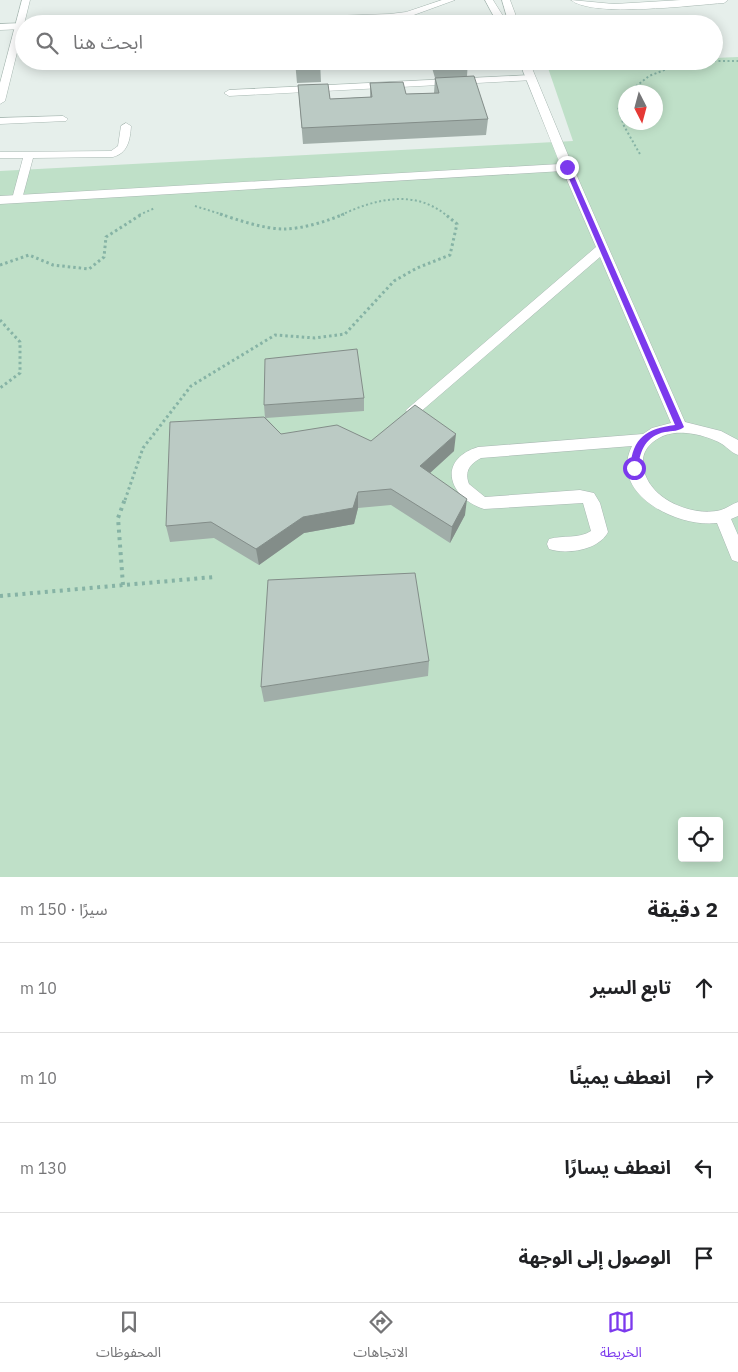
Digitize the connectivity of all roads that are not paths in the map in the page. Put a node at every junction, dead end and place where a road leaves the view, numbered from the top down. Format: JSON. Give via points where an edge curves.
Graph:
{"nodes":[{"id":1,"x":26,"y":0,"type":"edge"},
{"id":2,"x":451,"y":0,"type":"edge"},
{"id":3,"x":489,"y":0,"type":"edge"},
{"id":4,"x":506,"y":0,"type":"edge"},
{"id":5,"x":575,"y":0,"type":"edge"},
{"id":6,"x":724,"y":0,"type":"edge"},
{"id":7,"x":24,"y":15,"type":"edge"},
{"id":8,"x":402,"y":15,"type":"edge"},
{"id":9,"x":498,"y":15,"type":"edge"},
{"id":10,"x":511,"y":15,"type":"edge"},
{"id":11,"x":15,"y":26,"type":"edge"},
{"id":12,"x":0,"y":27,"type":"edge"},
{"id":13,"x":15,"y":50,"type":"edge"},
{"id":14,"x":528,"y":70,"type":"edge"},
{"id":15,"x":531,"y":78,"type":"junction"},
{"id":16,"x":229,"y":93,"type":"dead end"},
{"id":17,"x":0,"y":101,"type":"edge"},
{"id":18,"x":62,"y":119,"type":"dead end"},
{"id":19,"x":0,"y":121,"type":"edge"},
{"id":20,"x":126,"y":126,"type":"dead end"},
{"id":21,"x":0,"y":155,"type":"edge"},
{"id":22,"x":29,"y":156,"type":"junction"},
{"id":23,"x":567,"y":167,"type":"junction"},
{"id":24,"x":17,"y":199,"type":"junction"},
{"id":25,"x":0,"y":200,"type":"edge"},
{"id":26,"x":602,"y":248,"type":"junction"},
{"id":27,"x":413,"y":410,"type":"edge"},
{"id":28,"x":680,"y":427,"type":"junction"},
{"id":29,"x":645,"y":439,"type":"junction"},
{"id":30,"x":738,"y":449,"type":"edge"},
{"id":31,"x":738,"y":508,"type":"edge"},
{"id":32,"x":722,"y":516,"type":"junction"},
{"id":33,"x":555,"y":544,"type":"dead end"},
{"id":34,"x":738,"y":556,"type":"edge"}],
"edges":[{"from":1,"to":7,"type":"lane"},
{"from":2,"to":8,"type":"street"},
{"from":3,"to":9,"type":"street"},
{"from":4,"to":10,"type":"street"},
{"from":5,"to":6,"type":"street","via":[[614,7]]},
{"from":11,"to":12,"type":"street"},
{"from":13,"to":17,"type":"lane"},
{"from":14,"to":15,"type":"street"},
{"from":15,"to":16,"type":"lane"},
{"from":15,"to":23,"type":"street"},
{"from":18,"to":19,"type":"lane"},
{"from":20,"to":22,"type":"lane","via":[[122,148],[113,154]]},
{"from":21,"to":22,"type":"lane"},
{"from":22,"to":24,"type":"lane"},
{"from":23,"to":24,"type":"street"},
{"from":23,"to":26,"type":"street"},
{"from":24,"to":25,"type":"street"},
{"from":26,"to":27,"type":"street"},
{"from":26,"to":28,"type":"street"},
{"from":28,"to":29,"type":"street","via":[[661,430]]},
{"from":28,"to":30,"type":"street","via":[[710,432]]},
{"from":29,"to":32,"type":"street","via":[[636,452],[634,468],[641,484],[656,500],[676,511],[699,517]]},
{"from":29,"to":33,"type":"street","via":[[478,452],[468,457],[459,471],[459,480],[474,499],[484,503],[588,497],[600,532],[597,537]]},
{"from":31,"to":32,"type":"street"},
{"from":32,"to":34,"type":"street"}]}
